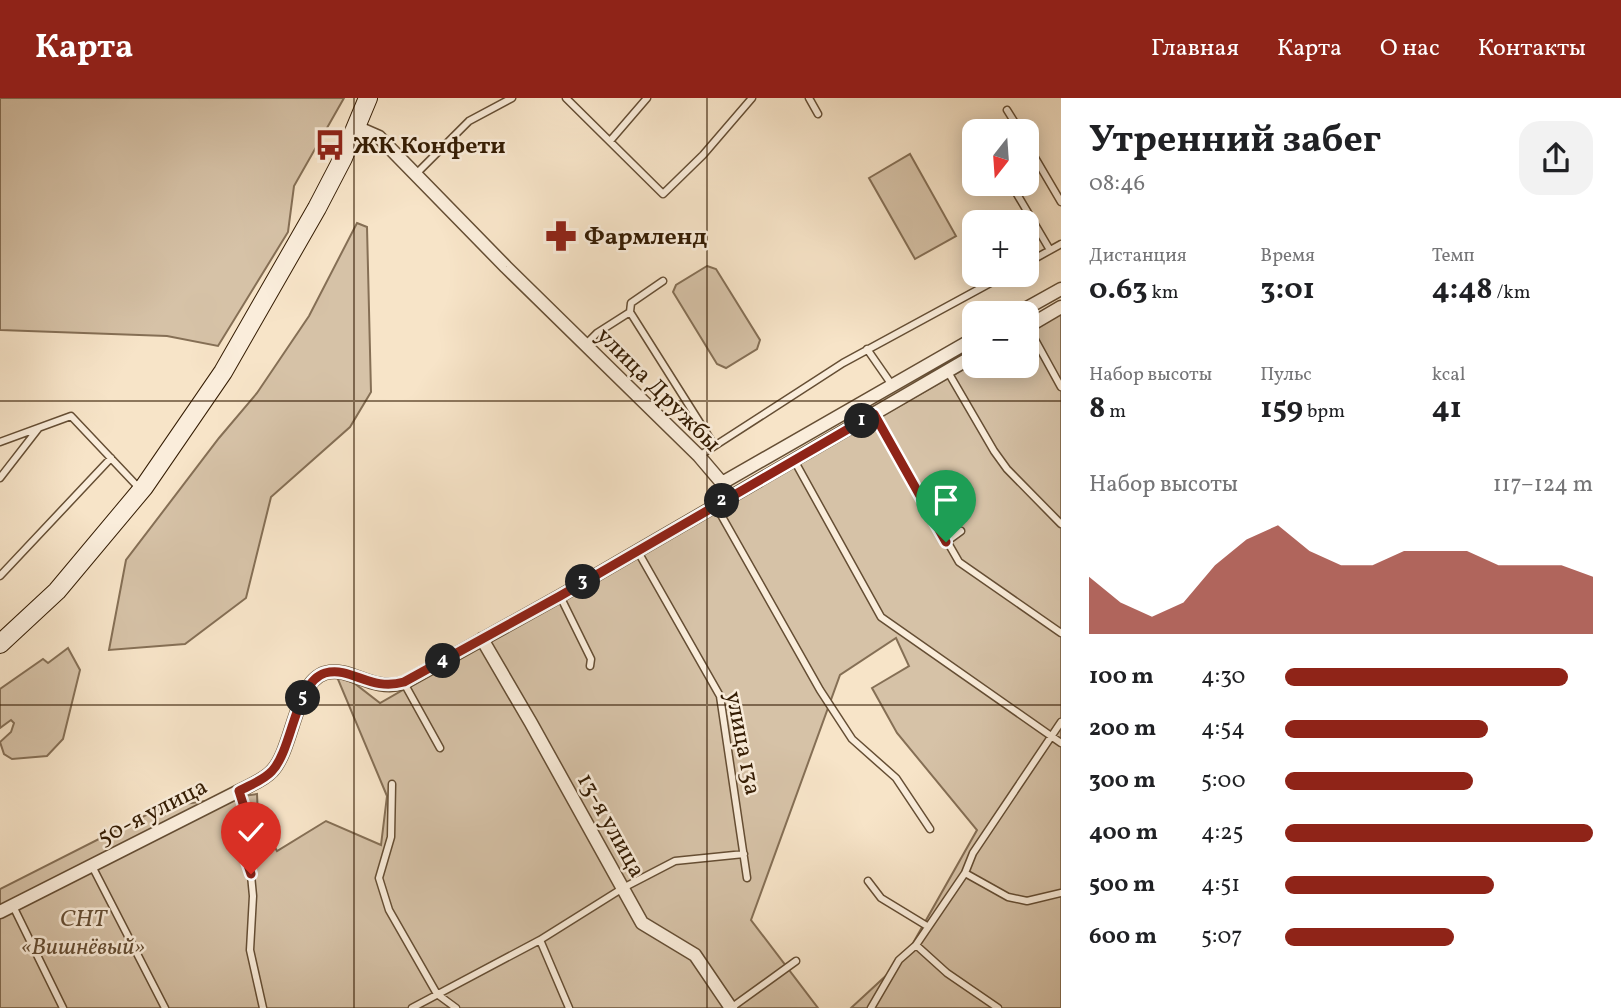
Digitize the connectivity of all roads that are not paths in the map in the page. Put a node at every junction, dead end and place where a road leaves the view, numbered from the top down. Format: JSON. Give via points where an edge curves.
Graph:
{"nodes":[{"id":1,"x":368,"y":98,"type":"edge"},
{"id":2,"x":512,"y":98,"type":"edge"},
{"id":3,"x":566,"y":98,"type":"edge"},
{"id":4,"x":647,"y":98,"type":"edge"},
{"id":5,"x":752,"y":98,"type":"edge"},
{"id":6,"x":809,"y":98,"type":"edge"},
{"id":7,"x":1007,"y":110,"type":"dead end"},
{"id":8,"x":818,"y":114,"type":"dead end"},
{"id":9,"x":1013,"y":119,"type":"edge"},
{"id":10,"x":356,"y":127,"type":"junction"},
{"id":11,"x":610,"y":141,"type":"junction"},
{"id":12,"x":1040,"y":166,"type":"edge"},
{"id":13,"x":414,"y":175,"type":"junction"},
{"id":14,"x":1019,"y":196,"type":"edge"},
{"id":15,"x":1061,"y":202,"type":"edge"},
{"id":16,"x":1061,"y":244,"type":"edge"},
{"id":17,"x":1050,"y":250,"type":"junction"},
{"id":18,"x":1039,"y":256,"type":"edge"},
{"id":19,"x":663,"y":281,"type":"dead end"},
{"id":20,"x":983,"y":287,"type":"edge"},
{"id":21,"x":1061,"y":289,"type":"edge"},
{"id":22,"x":1039,"y":301,"type":"edge"},
{"id":23,"x":1061,"y":307,"type":"edge"},
{"id":24,"x":630,"y":312,"type":"junction"},
{"id":25,"x":1039,"y":320,"type":"edge"},
{"id":26,"x":585,"y":344,"type":"junction"},
{"id":27,"x":962,"y":345,"type":"edge"},
{"id":28,"x":1039,"y":348,"type":"edge"},
{"id":29,"x":867,"y":349,"type":"junction"},
{"id":30,"x":962,"y":362,"type":"edge"},
{"id":31,"x":947,"y":370,"type":"junction"},
{"id":32,"x":892,"y":385,"type":"junction"},
{"id":33,"x":1061,"y":387,"type":"edge"},
{"id":34,"x":874,"y":414,"type":"junction"},
{"id":35,"x":39,"y":428,"type":"junction"},
{"id":36,"x":0,"y":442,"type":"edge"},
{"id":37,"x":713,"y":445,"type":"junction"},
{"id":38,"x":699,"y":456,"type":"junction"},
{"id":39,"x":111,"y":458,"type":"junction"},
{"id":40,"x":794,"y":460,"type":"junction"},
{"id":41,"x":0,"y":478,"type":"edge"},
{"id":42,"x":142,"y":490,"type":"junction"},
{"id":43,"x":716,"y":505,"type":"junction"},
{"id":44,"x":1061,"y":524,"type":"edge"},
{"id":45,"x":961,"y":531,"type":"dead end"},
{"id":46,"x":946,"y":542,"type":"junction"},
{"id":47,"x":637,"y":550,"type":"junction"},
{"id":48,"x":0,"y":576,"type":"edge"},
{"id":49,"x":560,"y":596,"type":"junction"},
{"id":50,"x":1061,"y":634,"type":"edge"},
{"id":51,"x":482,"y":639,"type":"junction"},
{"id":52,"x":0,"y":645,"type":"edge"},
{"id":53,"x":590,"y":666,"type":"dead end"},
{"id":54,"x":404,"y":682,"type":"junction"},
{"id":55,"x":1061,"y":722,"type":"edge"},
{"id":56,"x":1051,"y":737,"type":"junction"},
{"id":57,"x":1061,"y":743,"type":"edge"},
{"id":58,"x":440,"y":748,"type":"dead end"},
{"id":59,"x":392,"y":784,"type":"dead end"},
{"id":60,"x":239,"y":791,"type":"junction"},
{"id":61,"x":930,"y":829,"type":"dead end"},
{"id":62,"x":744,"y":854,"type":"junction"},
{"id":63,"x":92,"y":866,"type":"junction"},
{"id":64,"x":965,"y":873,"type":"junction"},
{"id":65,"x":747,"y":878,"type":"dead end"},
{"id":66,"x":868,"y":881,"type":"dead end"},
{"id":67,"x":623,"y":888,"type":"junction"},
{"id":68,"x":1061,"y":893,"type":"edge"},
{"id":69,"x":13,"y":905,"type":"junction"},
{"id":70,"x":0,"y":912,"type":"edge"},
{"id":71,"x":927,"y":926,"type":"junction"},
{"id":72,"x":540,"y":940,"type":"junction"},
{"id":73,"x":916,"y":945,"type":"junction"},
{"id":74,"x":796,"y":961,"type":"dead end"},
{"id":75,"x":437,"y":994,"type":"junction"},
{"id":76,"x":63,"y":1008,"type":"edge"},
{"id":77,"x":165,"y":1008,"type":"edge"},
{"id":78,"x":263,"y":1008,"type":"edge"},
{"id":79,"x":412,"y":1008,"type":"edge"},
{"id":80,"x":456,"y":1008,"type":"edge"},
{"id":81,"x":569,"y":1008,"type":"edge"},
{"id":82,"x":731,"y":1008,"type":"edge"},
{"id":83,"x":871,"y":1008,"type":"edge"},
{"id":84,"x":998,"y":1008,"type":"edge"}],
"edges":[{"from":1,"to":10,"type":"street"},
{"from":2,"to":13,"type":"lane","via":[[469,121]]},
{"from":3,"to":11,"type":"lane"},
{"from":4,"to":11,"type":"lane"},
{"from":5,"to":11,"type":"lane","via":[[704,155],[663,194]]},
{"from":6,"to":8,"type":"lane"},
{"from":7,"to":9,"type":"lane"},
{"from":10,"to":13,"type":"street","name":"улица Дружбы","via":[[379,137]]},
{"from":10,"to":42,"type":"street","via":[[317,208],[223,372]]},
{"from":12,"to":15,"type":"lane"},
{"from":13,"to":26,"type":"street","name":"улица Дружбы"},
{"from":14,"to":17,"type":"lane"},
{"from":16,"to":17,"type":"lane"},
{"from":17,"to":18,"type":"lane"},
{"from":19,"to":24,"type":"lane","via":[[631,303]]},
{"from":20,"to":29,"type":"lane"},
{"from":21,"to":22,"type":"street"},
{"from":23,"to":25,"type":"street"},
{"from":24,"to":26,"type":"lane"},
{"from":24,"to":37,"type":"lane"},
{"from":26,"to":38,"type":"street","name":"улица Дружбы"},
{"from":27,"to":32,"type":"street","name":"улица Дружбы"},
{"from":28,"to":33,"type":"lane"},
{"from":29,"to":32,"type":"lane"},
{"from":29,"to":37,"type":"lane"},
{"from":30,"to":31,"type":"street","name":"50-я улица"},
{"from":31,"to":34,"type":"street","name":"50-я улица"},
{"from":31,"to":44,"type":"lane","via":[[1007,470]]},
{"from":32,"to":38,"type":"street","name":"улица Дружбы","via":[[722,482]]},
{"from":34,"to":40,"type":"street","name":"50-я улица"},
{"from":34,"to":46,"type":"lane"},
{"from":35,"to":36,"type":"lane"},
{"from":35,"to":39,"type":"lane","via":[[71,416]]},
{"from":35,"to":41,"type":"lane"},
{"from":37,"to":38,"type":"lane"},
{"from":39,"to":42,"type":"lane"},
{"from":39,"to":48,"type":"lane"},
{"from":40,"to":43,"type":"street","name":"50-я улица"},
{"from":40,"to":56,"type":"lane","via":[[881,617]]},
{"from":42,"to":52,"type":"street","via":[[57,591]]},
{"from":43,"to":47,"type":"street","name":"50-я улица"},
{"from":43,"to":61,"type":"lane","via":[[852,739],[895,778]]},
{"from":45,"to":46,"type":"lane"},
{"from":46,"to":50,"type":"lane","via":[[959,562]]},
{"from":47,"to":49,"type":"street","name":"50-я улица"},
{"from":47,"to":62,"type":"lane","name":"улица 13а","via":[[720,696]]},
{"from":49,"to":51,"type":"street","name":"50-я улица"},
{"from":49,"to":53,"type":"lane","via":[[591,659]]},
{"from":51,"to":54,"type":"street","name":"50-я улица"},
{"from":51,"to":67,"type":"street","name":"13-я улица"},
{"from":54,"to":58,"type":"lane"},
{"from":54,"to":60,"type":"street","name":"50-я улица","via":[[377,685],[338,671],[316,678],[306,691],[272,772]]},
{"from":55,"to":56,"type":"lane"},
{"from":56,"to":57,"type":"lane"},
{"from":56,"to":64,"type":"lane","via":[[972,853]]},
{"from":59,"to":75,"type":"lane","via":[[391,837],[379,878],[389,910]]},
{"from":60,"to":63,"type":"street","name":"50-я улица"},
{"from":60,"to":78,"type":"lane","via":[[253,896],[250,950]]},
{"from":62,"to":65,"type":"lane","name":"улица 13а"},
{"from":62,"to":67,"type":"lane","via":[[675,861]]},
{"from":63,"to":69,"type":"street","name":"50-я улица"},
{"from":63,"to":77,"type":"lane"},
{"from":64,"to":68,"type":"lane","via":[[1008,897],[1027,901]]},
{"from":64,"to":71,"type":"lane"},
{"from":66,"to":71,"type":"lane","via":[[881,898]]},
{"from":67,"to":72,"type":"lane"},
{"from":67,"to":82,"type":"street","name":"13-я улица","via":[[642,923],[695,955]]},
{"from":69,"to":70,"type":"street","name":"50-я улица"},
{"from":69,"to":76,"type":"lane"},
{"from":71,"to":73,"type":"lane"},
{"from":72,"to":75,"type":"lane"},
{"from":72,"to":81,"type":"lane"},
{"from":73,"to":83,"type":"lane","via":[[899,960]]},
{"from":73,"to":84,"type":"lane"},
{"from":74,"to":82,"type":"lane"},
{"from":75,"to":79,"type":"lane"},
{"from":75,"to":80,"type":"lane"}]}
